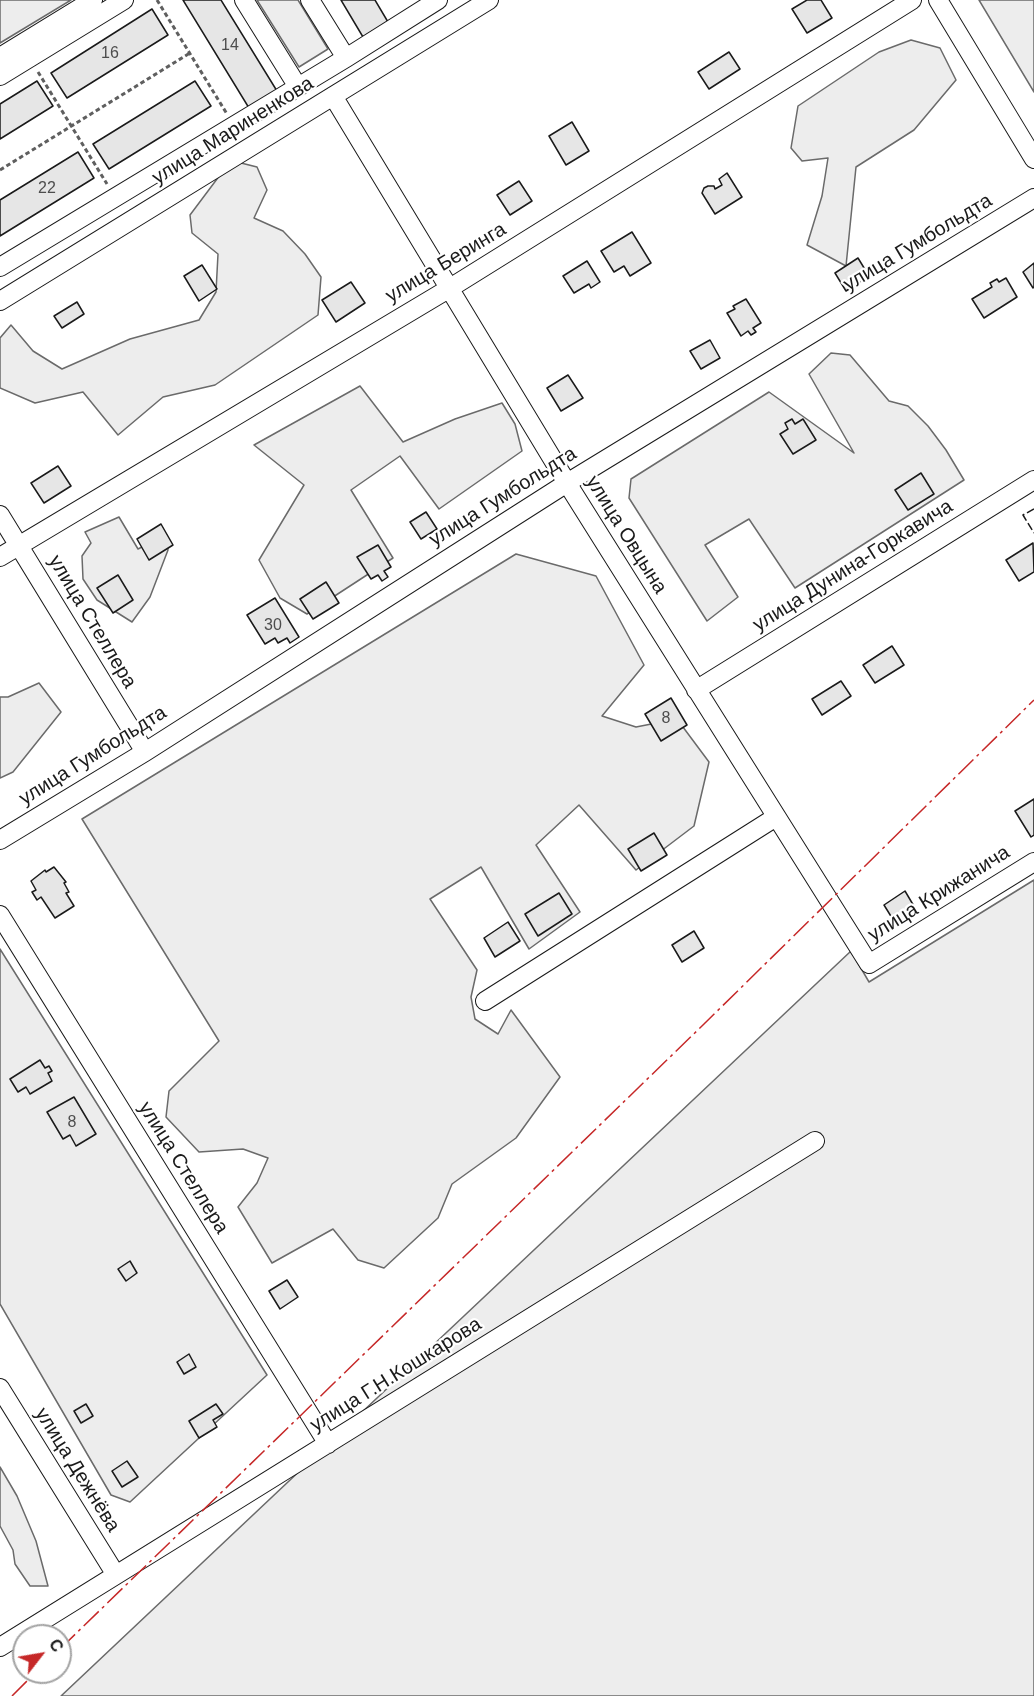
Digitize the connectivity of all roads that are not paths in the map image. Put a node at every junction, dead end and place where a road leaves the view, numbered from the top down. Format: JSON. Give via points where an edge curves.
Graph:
{"nodes":[{"id":1,"x":93,"y":0,"type":"edge"},
{"id":2,"x":124,"y":0,"type":"edge"},
{"id":3,"x":244,"y":0,"type":"edge"},
{"id":4,"x":310,"y":0,"type":"edge"},
{"id":5,"x":438,"y":0,"type":"edge"},
{"id":6,"x":489,"y":0,"type":"edge"},
{"id":7,"x":912,"y":0,"type":"edge"},
{"id":8,"x":938,"y":0,"type":"edge"},
{"id":9,"x":0,"y":57,"type":"edge"},
{"id":10,"x":346,"y":58,"type":"junction"},
{"id":11,"x":0,"y":76,"type":"edge"},
{"id":12,"x":298,"y":87,"type":"junction"},
{"id":13,"x":333,"y":96,"type":"junction"},
{"id":14,"x":1034,"y":159,"type":"edge"},
{"id":15,"x":1034,"y":198,"type":"edge"},
{"id":16,"x":0,"y":267,"type":"edge"},
{"id":17,"x":450,"y":288,"type":"junction"},
{"id":18,"x":0,"y":301,"type":"edge"},
{"id":19,"x":1034,"y":480,"type":"edge"},
{"id":20,"x":567,"y":483,"type":"junction"},
{"id":21,"x":0,"y":515,"type":"edge"},
{"id":22,"x":19,"y":546,"type":"junction"},
{"id":23,"x":0,"y":557,"type":"edge"},
{"id":24,"x":696,"y":690,"type":"junction"},
{"id":25,"x":145,"y":752,"type":"junction"},
{"id":26,"x":776,"y":817,"type":"junction"},
{"id":27,"x":0,"y":840,"type":"edge"},
{"id":28,"x":1034,"y":862,"type":"edge"},
{"id":29,"x":0,"y":915,"type":"edge"},
{"id":30,"x":869,"y":964,"type":"joint"},
{"id":31,"x":485,"y":1002,"type":"dead end"},
{"id":32,"x":815,"y":1141,"type":"dead end"},
{"id":33,"x":0,"y":1388,"type":"edge"},
{"id":34,"x":328,"y":1444,"type":"junction"},
{"id":35,"x":116,"y":1575,"type":"junction"},
{"id":36,"x":0,"y":1647,"type":"edge"}],
"edges":[{"from":1,"to":9,"type":"street"},
{"from":2,"to":11,"type":"street"},
{"from":3,"to":12,"type":"street"},
{"from":4,"to":10,"type":"street"},
{"from":5,"to":10,"type":"street"},
{"from":6,"to":13,"type":"street","name":"улица Мариненкова"},
{"from":7,"to":17,"type":"street","name":"улица Беринга"},
{"from":8,"to":14,"type":"street"},
{"from":10,"to":12,"type":"street"},
{"from":12,"to":16,"type":"street"},
{"from":13,"to":17,"type":"street","name":"улица Овцына"},
{"from":13,"to":18,"type":"street","name":"улица Мариненкова"},
{"from":15,"to":20,"type":"street","name":"улица Гумбольдта"},
{"from":17,"to":20,"type":"street","name":"улица Овцына"},
{"from":17,"to":22,"type":"street","name":"улица Беринга"},
{"from":19,"to":24,"type":"street","name":"улица Дунина-Горкавича"},
{"from":20,"to":24,"type":"street","name":"улица Овцына"},
{"from":20,"to":25,"type":"street","name":"улица Гумбольдта"},
{"from":21,"to":22,"type":"street","name":"улица Стеллера"},
{"from":22,"to":23,"type":"street","name":"улица Беринга"},
{"from":22,"to":25,"type":"street","name":"улица Стеллера"},
{"from":24,"to":26,"type":"street","name":"улица Овцына"},
{"from":25,"to":27,"type":"street","name":"улица Гумбольдта"},
{"from":26,"to":30,"type":"street","name":"улица Овцына"},
{"from":26,"to":31,"type":"street"},
{"from":28,"to":30,"type":"street","name":"улица Крижанича"},
{"from":29,"to":34,"type":"street","name":"улица Стеллера"},
{"from":32,"to":34,"type":"street","name":"улица Г.Н.Кошкарова"},
{"from":33,"to":35,"type":"street","name":"улица Дежнёва"},
{"from":34,"to":35,"type":"street","name":"улица Г.Н.Кошкарова"},
{"from":35,"to":36,"type":"street","name":"улица Г.Н.Кошкарова"}]}
